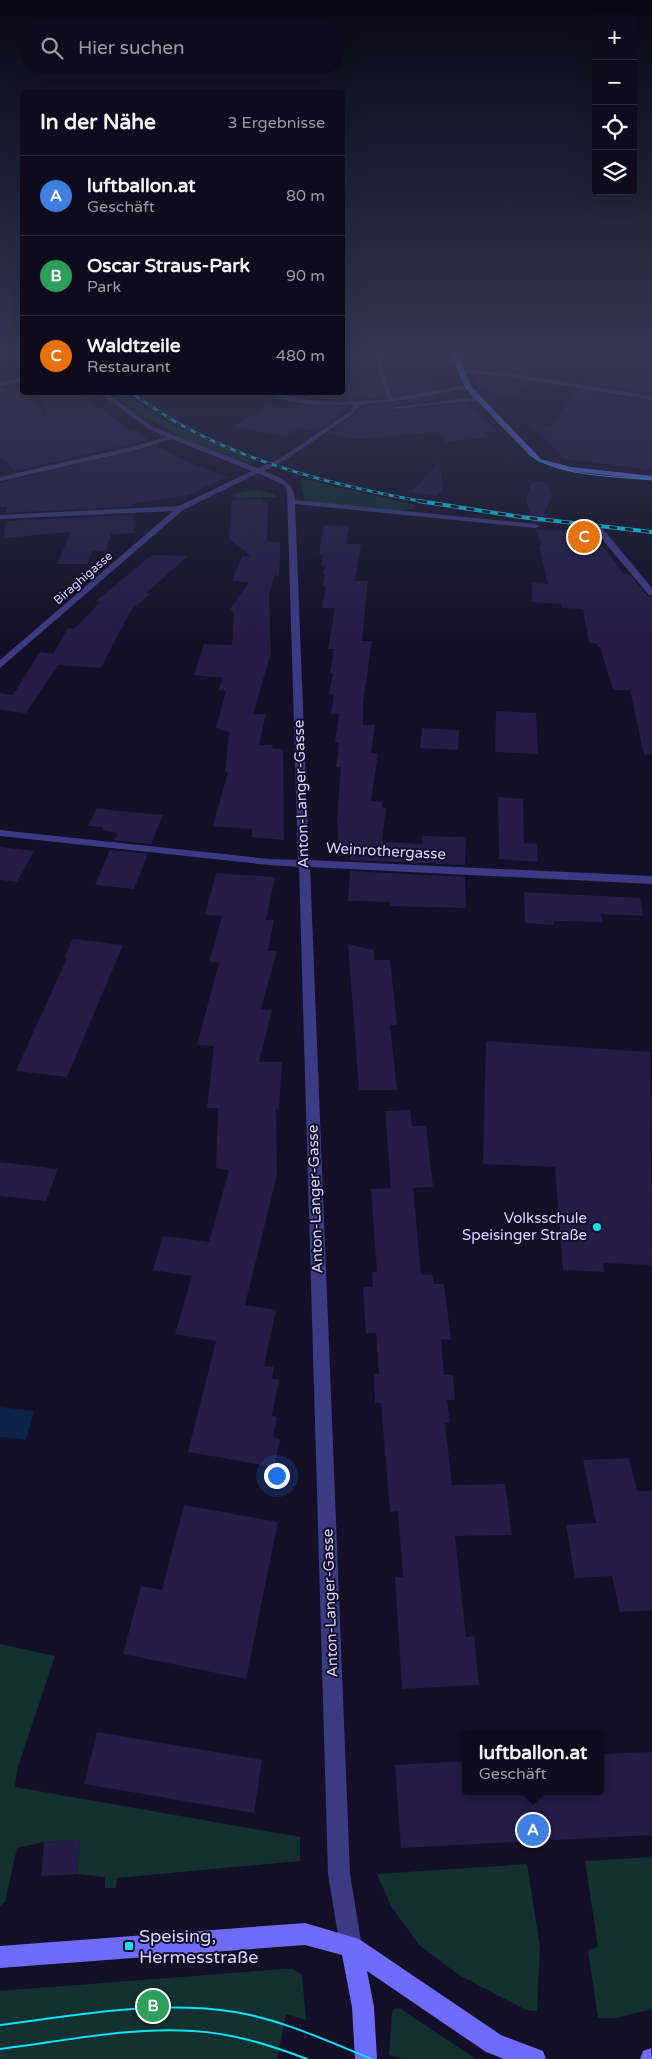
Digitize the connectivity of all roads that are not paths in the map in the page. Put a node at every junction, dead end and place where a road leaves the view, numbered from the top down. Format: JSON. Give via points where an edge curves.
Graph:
{"nodes":[{"id":1,"x":128,"y":450,"type":"edge"},
{"id":2,"x":204,"y":450,"type":"edge"},
{"id":3,"x":296,"y":450,"type":"edge"},
{"id":4,"x":529,"y":450,"type":"edge"},
{"id":5,"x":256,"y":471,"type":"junction"},
{"id":6,"x":652,"y":478,"type":"edge"},
{"id":7,"x":0,"y":479,"type":"edge"},
{"id":8,"x":292,"y":502,"type":"junction"},
{"id":9,"x":180,"y":508,"type":"junction"},
{"id":10,"x":0,"y":517,"type":"edge"},
{"id":11,"x":536,"y":526,"type":"dead end"},
{"id":12,"x":599,"y":530,"type":"dead end"},
{"id":13,"x":652,"y":593,"type":"edge"},
{"id":14,"x":0,"y":666,"type":"edge"},
{"id":15,"x":0,"y":833,"type":"edge"},
{"id":16,"x":303,"y":862,"type":"junction"},
{"id":17,"x":652,"y":880,"type":"edge"},
{"id":18,"x":351,"y":1947,"type":"junction"},
{"id":19,"x":0,"y":1957,"type":"edge"},
{"id":20,"x":366,"y":2059,"type":"edge"},
{"id":21,"x":536,"y":2059,"type":"edge"}],
"edges":[{"from":1,"to":7,"type":"street"},
{"from":2,"to":5,"type":"street","name":"Anton-Langer-Gasse"},
{"from":3,"to":5,"type":"street"},
{"from":4,"to":6,"type":"main road","via":[[539,460],[570,469]]},
{"from":5,"to":8,"type":"street","name":"Anton-Langer-Gasse","via":[[286,484],[291,490]]},
{"from":5,"to":9,"type":"street"},
{"from":8,"to":11,"type":"street"},
{"from":8,"to":16,"type":"street","name":"Anton-Langer-Gasse"},
{"from":9,"to":10,"type":"street"},
{"from":9,"to":14,"type":"street","name":"Biraghigasse"},
{"from":12,"to":13,"type":"street"},
{"from":15,"to":16,"type":"street","name":"Weinrothergasse","via":[[270,862]]},
{"from":16,"to":17,"type":"street","name":"Weinrothergasse"},
{"from":16,"to":18,"type":"street","name":"Anton-Langer-Gasse","via":[[340,1874]]},
{"from":18,"to":19,"type":"main road","via":[[305,1934]]},
{"from":18,"to":20,"type":"main road","via":[[363,2007]]},
{"from":18,"to":21,"type":"main road","via":[[494,2044]]}]}
